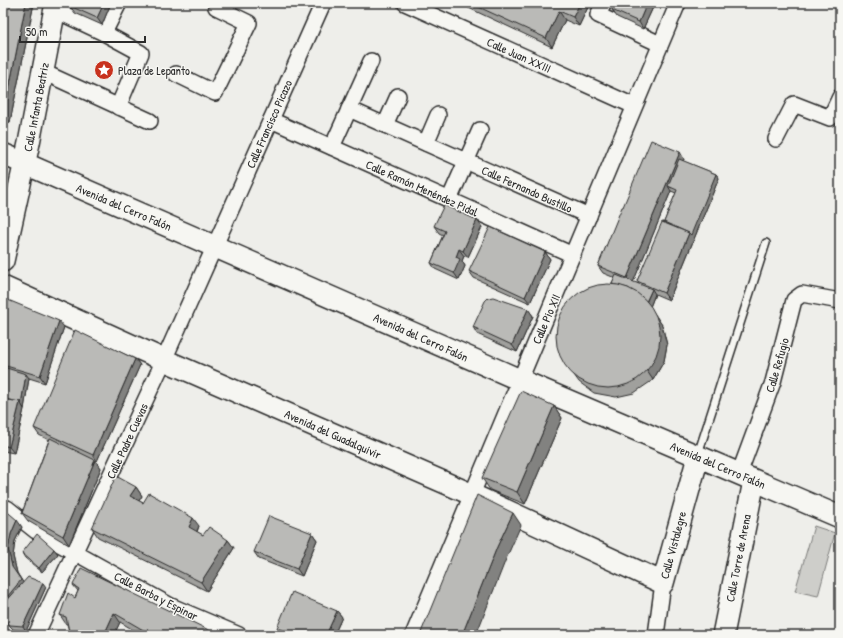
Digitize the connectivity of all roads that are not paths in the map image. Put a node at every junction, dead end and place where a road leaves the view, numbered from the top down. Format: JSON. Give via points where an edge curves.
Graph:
{"nodes":[{"id":1,"x":119,"y":3,"type":"edge"},
{"id":2,"x":323,"y":3,"type":"edge"},
{"id":3,"x":405,"y":3,"type":"edge"},
{"id":4,"x":604,"y":3,"type":"edge"},
{"id":5,"x":678,"y":3,"type":"edge"},
{"id":6,"x":214,"y":4,"type":"edge"},
{"id":7,"x":55,"y":6,"type":"edge"},
{"id":8,"x":104,"y":33,"type":"junction"},
{"id":9,"x":660,"y":44,"type":"junction"},
{"id":10,"x":371,"y":60,"type":"dead end"},
{"id":11,"x":43,"y":72,"type":"junction"},
{"id":12,"x":176,"y":74,"type":"dead end"},
{"id":13,"x":398,"y":96,"type":"dead end"},
{"id":14,"x":840,"y":97,"type":"edge"},
{"id":15,"x":634,"y":106,"type":"junction"},
{"id":16,"x":118,"y":107,"type":"junction"},
{"id":17,"x":349,"y":109,"type":"junction"},
{"id":18,"x":438,"y":115,"type":"dead end"},
{"id":19,"x":271,"y":120,"type":"junction"},
{"id":20,"x":150,"y":121,"type":"dead end"},
{"id":21,"x":385,"y":125,"type":"junction"},
{"id":22,"x":480,"y":130,"type":"dead end"},
{"id":23,"x":776,"y":139,"type":"dead end"},
{"id":24,"x":426,"y":143,"type":"junction"},
{"id":25,"x":332,"y":147,"type":"junction"},
{"id":26,"x":3,"y":154,"type":"edge"},
{"id":27,"x":466,"y":161,"type":"junction"},
{"id":28,"x":25,"y":164,"type":"junction"},
{"id":29,"x":449,"y":200,"type":"junction"},
{"id":30,"x":589,"y":216,"type":"junction"},
{"id":31,"x":766,"y":243,"type":"dead end"},
{"id":32,"x":214,"y":246,"type":"junction"},
{"id":33,"x":573,"y":255,"type":"junction"},
{"id":34,"x":3,"y":261,"type":"edge"},
{"id":35,"x":3,"y":286,"type":"edge"},
{"id":36,"x":840,"y":301,"type":"edge"},
{"id":37,"x":164,"y":360,"type":"junction"},
{"id":38,"x":520,"y":380,"type":"junction"},
{"id":39,"x":698,"y":457,"type":"junction"},
{"id":40,"x":746,"y":478,"type":"junction"},
{"id":41,"x":473,"y":496,"type":"junction"},
{"id":42,"x":3,"y":508,"type":"edge"},
{"id":43,"x":840,"y":517,"type":"edge"},
{"id":44,"x":76,"y":552,"type":"junction"},
{"id":45,"x":663,"y":583,"type":"junction"},
{"id":46,"x":36,"y":635,"type":"edge"},
{"id":47,"x":239,"y":635,"type":"edge"},
{"id":48,"x":413,"y":635,"type":"edge"},
{"id":49,"x":656,"y":635,"type":"edge"},
{"id":50,"x":722,"y":635,"type":"edge"}],
"edges":[{"from":1,"to":8,"type":"street"},
{"from":2,"to":19,"type":"street","name":"Calle Francisco Picazo"},
{"from":3,"to":15,"type":"street","name":"Calle Juan XXIII"},
{"from":4,"to":9,"type":"street","via":[[598,15]]},
{"from":5,"to":9,"type":"street","name":"Calle Pio XII"},
{"from":6,"to":12,"type":"street","via":[[249,23],[215,93]]},
{"from":7,"to":8,"type":"street"},
{"from":7,"to":11,"type":"street","name":"Calle Infanta Beatriz"},
{"from":8,"to":16,"type":"street","via":[[141,53]]},
{"from":9,"to":15,"type":"street","name":"Calle Pio XII"},
{"from":10,"to":17,"type":"street"},
{"from":11,"to":16,"type":"street"},
{"from":11,"to":28,"type":"street","name":"Calle Infanta Beatriz"},
{"from":13,"to":21,"type":"street"},
{"from":14,"to":23,"type":"street","via":[[830,118],[794,104]]},
{"from":15,"to":30,"type":"street","name":"Calle Pio XII"},
{"from":16,"to":20,"type":"street"},
{"from":17,"to":21,"type":"street","name":"Calle Fernando Bustillo"},
{"from":17,"to":25,"type":"street"},
{"from":18,"to":24,"type":"street"},
{"from":19,"to":25,"type":"street","name":"Calle Ramón Menéndez Pidal"},
{"from":19,"to":32,"type":"street","name":"Calle Francisco Picazo"},
{"from":21,"to":24,"type":"street","name":"Calle Fernando Bustillo"},
{"from":22,"to":27,"type":"street","name":"Calle Fernando Bustillo"},
{"from":24,"to":27,"type":"street","name":"Calle Fernando Bustillo"},
{"from":25,"to":29,"type":"street","name":"Calle Ramón Menéndez Pidal"},
{"from":26,"to":28,"type":"street","name":"Avenida del Cerro Falón"},
{"from":27,"to":29,"type":"street","name":"Calle Fernando Bustillo"},
{"from":27,"to":30,"type":"street","name":"Calle Fernando Bustillo"},
{"from":28,"to":32,"type":"street","name":"Avenida del Cerro Falón"},
{"from":28,"to":34,"type":"street","name":"Calle Infanta Beatriz"},
{"from":29,"to":33,"type":"street","name":"Calle Ramón Menéndez Pidal"},
{"from":30,"to":33,"type":"street","name":"Calle Pio XII"},
{"from":31,"to":39,"type":"lane"},
{"from":32,"to":37,"type":"street","name":"Calle Padre Cuevas"},
{"from":32,"to":38,"type":"street","name":"Avenida del Cerro Falón"},
{"from":33,"to":38,"type":"street","name":"Calle Pio XII"},
{"from":35,"to":37,"type":"street","name":"Avenida del Guadalquivir","via":[[77,329]]},
{"from":36,"to":40,"type":"street","name":"Calle Refugio","via":[[802,294],[794,300]]},
{"from":37,"to":41,"type":"street","name":"Avenida del Guadalquivir"},
{"from":37,"to":44,"type":"street","name":"Calle Padre Cuevas"},
{"from":38,"to":39,"type":"street","name":"Avenida del Cerro Falón"},
{"from":38,"to":41,"type":"street","name":"Calle Pio XII"},
{"from":39,"to":40,"type":"street","name":"Avenida del Cerro Falón"},
{"from":39,"to":45,"type":"street","name":"Calle Vistalegre"},
{"from":40,"to":43,"type":"street","name":"Avenida del Cerro Falón"},
{"from":40,"to":50,"type":"street","name":"Calle Torre de Arena"},
{"from":41,"to":45,"type":"street","name":"Avenida del Guadalquivir"},
{"from":41,"to":48,"type":"street","name":"Calle Pio XII"},
{"from":42,"to":44,"type":"street","name":"Calle Barba y Espinar","via":[[7,508],[36,531]]},
{"from":44,"to":46,"type":"street","name":"Calle Padre Cuevas"},
{"from":44,"to":47,"type":"street","name":"Calle Barba y Espinar","via":[[171,606]]},
{"from":45,"to":49,"type":"street","name":"Calle Vistalegre"}]}
